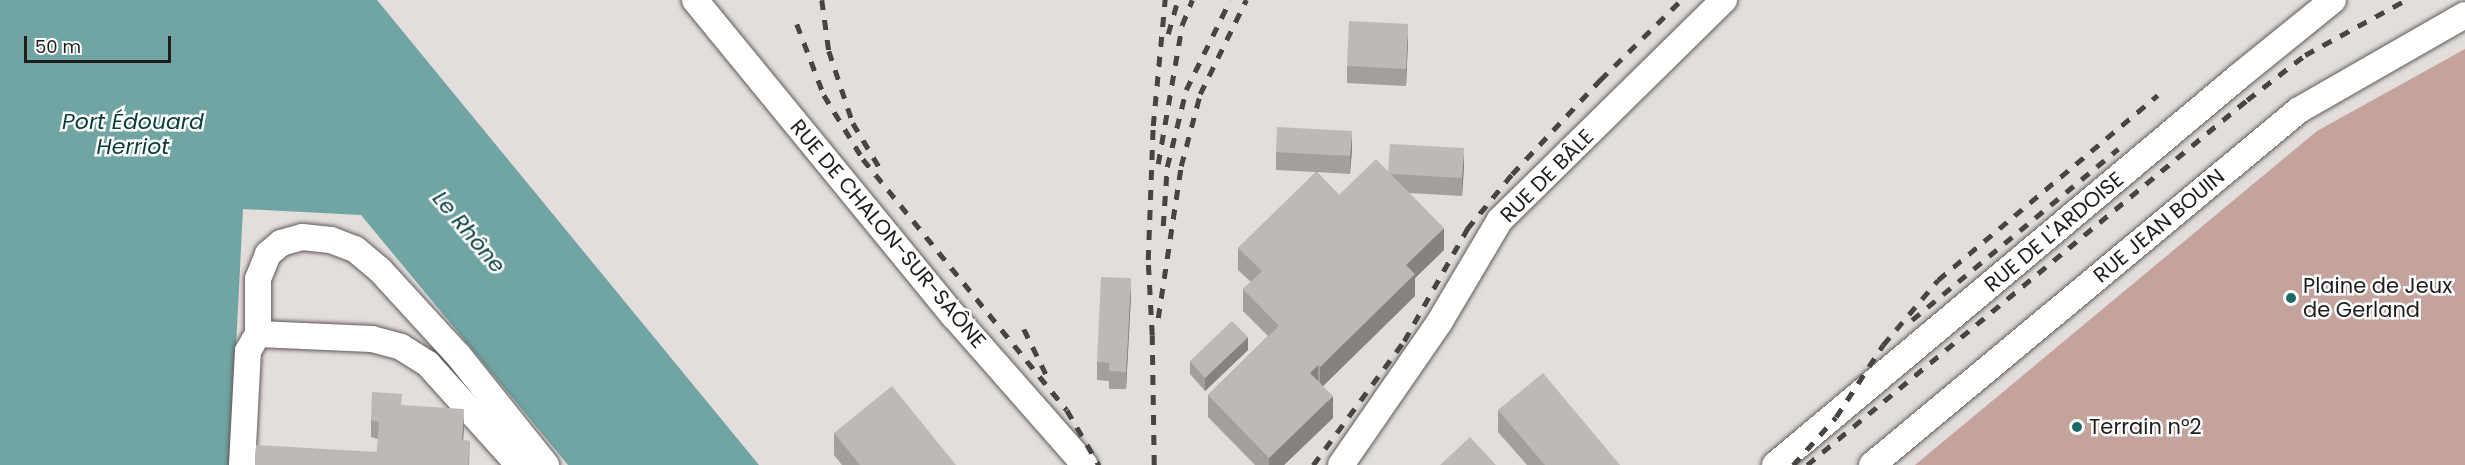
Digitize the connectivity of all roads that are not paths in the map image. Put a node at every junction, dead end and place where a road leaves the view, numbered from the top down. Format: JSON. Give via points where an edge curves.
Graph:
{"nodes":[{"id":1,"x":694,"y":0,"type":"edge"},
{"id":2,"x":1724,"y":0,"type":"edge"},
{"id":3,"x":2333,"y":0,"type":"edge"},
{"id":4,"x":2465,"y":15,"type":"edge"},
{"id":5,"x":258,"y":334,"type":"junction"},
{"id":6,"x":242,"y":465,"type":"edge"},
{"id":7,"x":519,"y":465,"type":"edge"},
{"id":8,"x":546,"y":465,"type":"edge"},
{"id":9,"x":1085,"y":465,"type":"edge"},
{"id":10,"x":1341,"y":465,"type":"edge"},
{"id":11,"x":1775,"y":465,"type":"edge"},
{"id":12,"x":1872,"y":465,"type":"edge"}],
"edges":[{"from":1,"to":9,"type":"street","name":"RUE DE CHALON-SUR-SAÔNE","via":[[954,316]]},
{"from":2,"to":10,"type":"street","name":"RUE DE BÂLE","via":[[1500,220],[1439,323]]},
{"from":3,"to":11,"type":"street","name":"RUE DE L'ARDOISE"},
{"from":4,"to":12,"type":"street","name":"RUE JEAN BOUIN","via":[[2299,110]]},
{"from":5,"to":6,"type":"street","via":[[248,351]]},
{"from":5,"to":7,"type":"street","via":[[372,339],[401,347],[428,364]]},
{"from":5,"to":8,"type":"street","via":[[258,279],[268,254],[281,243],[302,237],[331,240],[354,249],[414,305]]}]}
